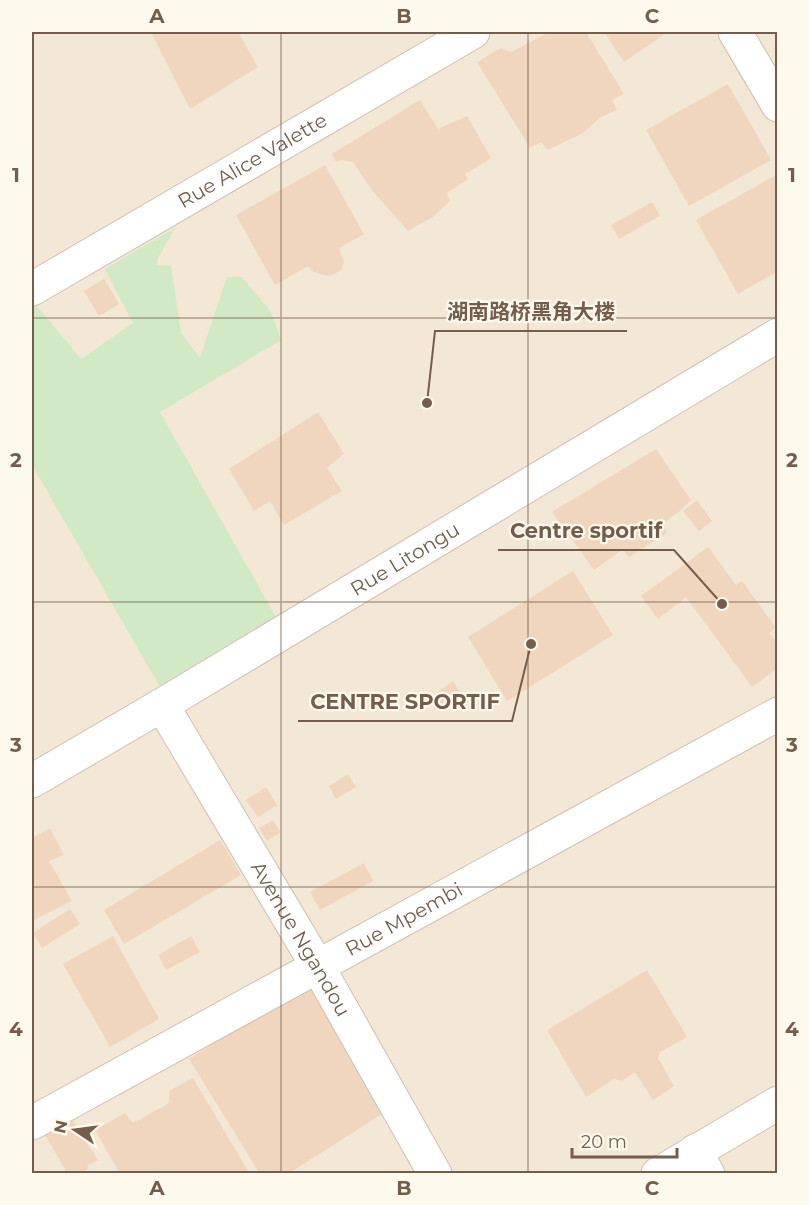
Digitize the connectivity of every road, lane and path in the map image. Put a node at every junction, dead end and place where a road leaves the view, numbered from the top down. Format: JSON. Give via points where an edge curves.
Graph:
{"nodes":[{"id":1,"x":473,"y":32,"type":"edge"},
{"id":2,"x":735,"y":32,"type":"edge"},
{"id":3,"x":777,"y":105,"type":"edge"},
{"id":4,"x":32,"y":289,"type":"edge"},
{"id":5,"x":777,"y":335,"type":"edge"},
{"id":6,"x":162,"y":705,"type":"junction"},
{"id":7,"x":777,"y":714,"type":"edge"},
{"id":8,"x":32,"y":781,"type":"edge"},
{"id":9,"x":318,"y":967,"type":"junction"},
{"id":10,"x":777,"y":1103,"type":"edge"},
{"id":11,"x":32,"y":1123,"type":"edge"},
{"id":12,"x":702,"y":1162,"type":"edge"},
{"id":13,"x":435,"y":1173,"type":"edge"},
{"id":14,"x":658,"y":1173,"type":"edge"}],
"edges":[{"from":1,"to":4,"type":"street","name":"Rue Alice Valette"},
{"from":2,"to":3,"type":"street"},
{"from":5,"to":6,"type":"street","name":"Rue Litongu"},
{"from":6,"to":8,"type":"street","name":"Rue Litongu"},
{"from":6,"to":9,"type":"street","name":"Avenue Ngandou"},
{"from":7,"to":9,"type":"street","name":"Rue Mpembi"},
{"from":9,"to":11,"type":"street","name":"Rue Mpembi"},
{"from":9,"to":13,"type":"street","name":"Avenue Ngandou"},
{"from":10,"to":12,"type":"street"},
{"from":12,"to":14,"type":"street"}]}
